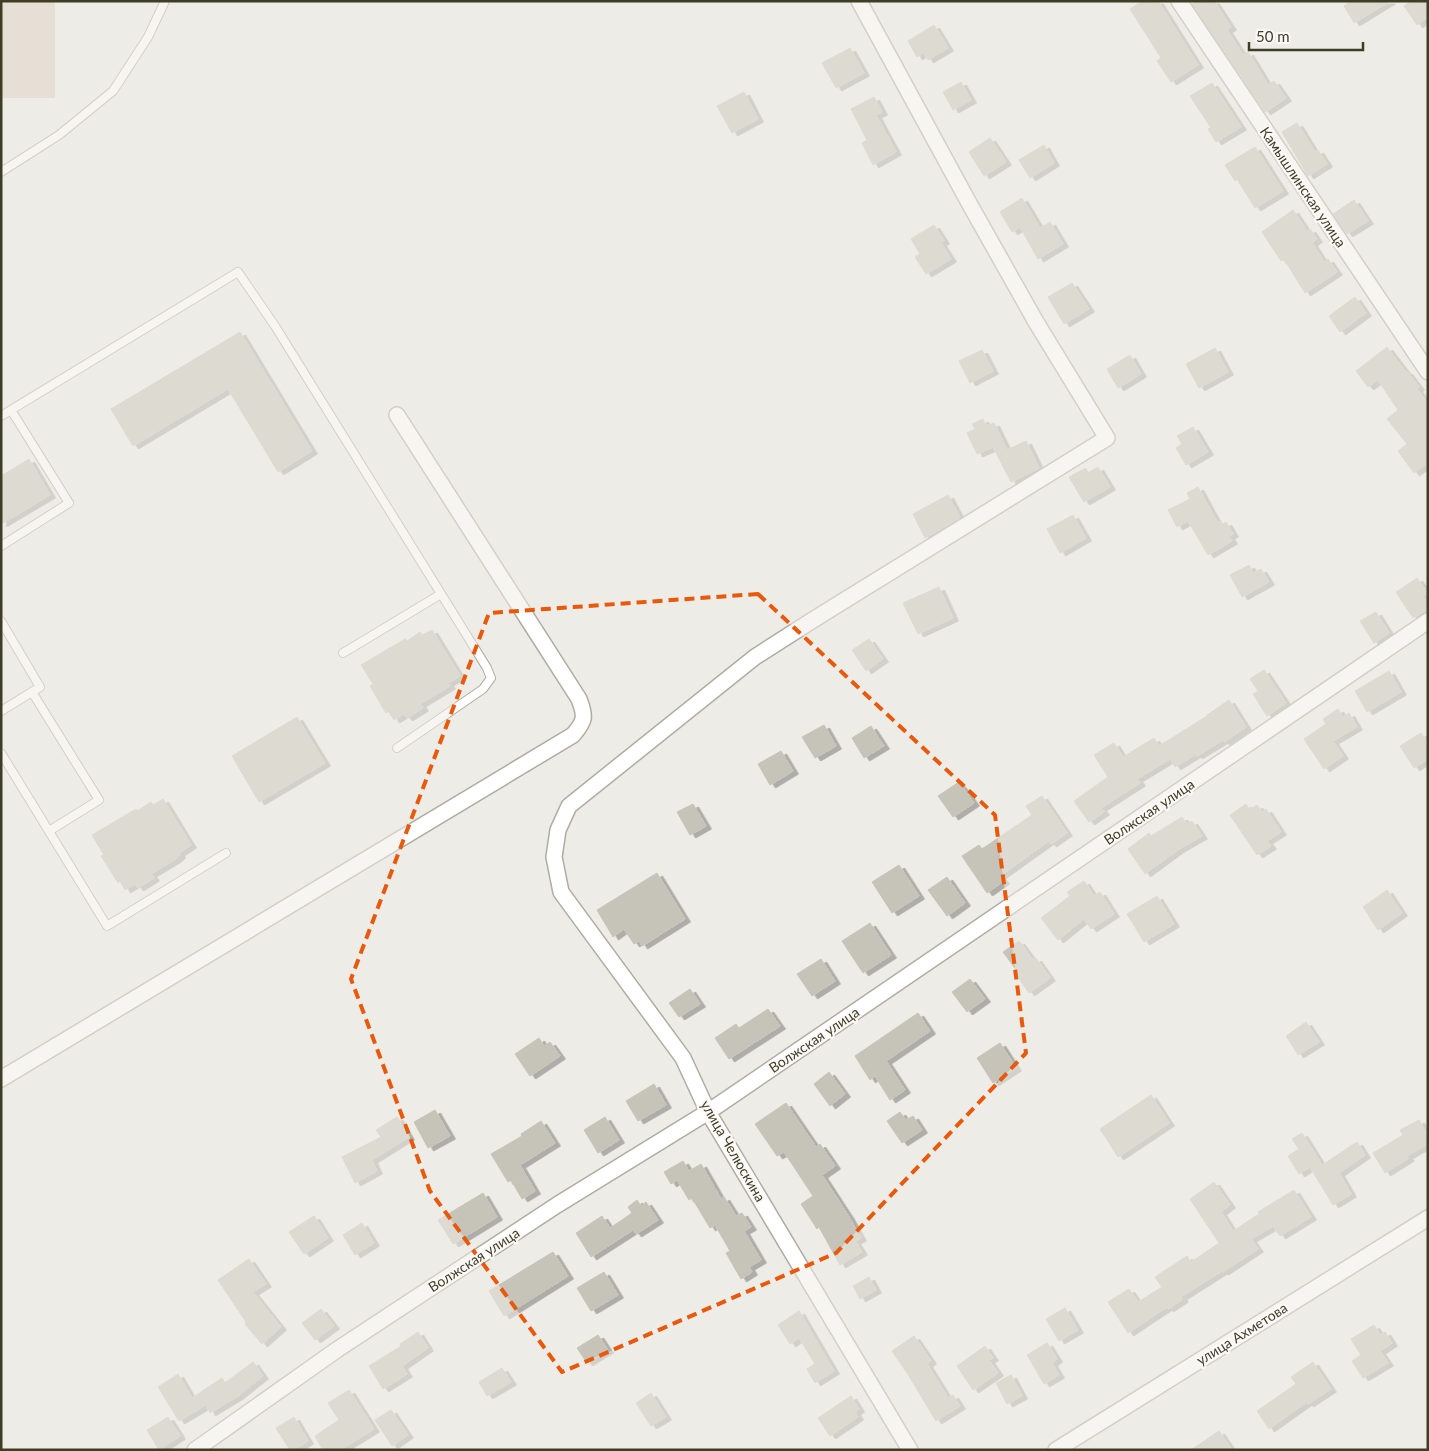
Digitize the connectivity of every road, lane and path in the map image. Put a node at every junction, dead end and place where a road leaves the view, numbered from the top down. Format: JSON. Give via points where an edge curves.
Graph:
{"nodes":[{"id":1,"x":164,"y":1,"type":"edge"},
{"id":2,"x":859,"y":1,"type":"edge"},
{"id":3,"x":1179,"y":1,"type":"edge"},
{"id":4,"x":1,"y":172,"type":"edge"},
{"id":5,"x":1428,"y":372,"type":"edge"},
{"id":6,"x":11,"y":410,"type":"junction"},
{"id":7,"x":396,"y":415,"type":"dead end"},
{"id":8,"x":1,"y":416,"type":"edge"},
{"id":9,"x":1,"y":546,"type":"edge"},
{"id":10,"x":441,"y":594,"type":"junction"},
{"id":11,"x":1,"y":621,"type":"edge"},
{"id":12,"x":1428,"y":621,"type":"edge"},
{"id":13,"x":343,"y":653,"type":"dead end"},
{"id":14,"x":32,"y":692,"type":"dead end"},
{"id":15,"x":1,"y":710,"type":"edge"},
{"id":16,"x":397,"y":748,"type":"dead end"},
{"id":17,"x":1,"y":753,"type":"edge"},
{"id":18,"x":49,"y":831,"type":"junction"},
{"id":19,"x":226,"y":853,"type":"dead end"},
{"id":20,"x":1,"y":1079,"type":"edge"},
{"id":21,"x":708,"y":1112,"type":"junction"},
{"id":22,"x":1428,"y":1218,"type":"edge"},
{"id":23,"x":194,"y":1450,"type":"edge"},
{"id":24,"x":910,"y":1450,"type":"edge"},
{"id":25,"x":1056,"y":1450,"type":"edge"}],
"edges":[{"from":1,"to":4,"type":"lane","via":[[148,37],[113,91],[59,135]]},
{"from":2,"to":21,"type":"street","name":"улица Челюскина","via":[[1021,296],[1107,438],[755,658],[569,806],[558,830],[554,857],[560,892],[683,1058]]},
{"from":3,"to":5,"type":"street","name":"Камышлинская улица"},
{"from":6,"to":8,"type":"lane"},
{"from":6,"to":9,"type":"lane","via":[[69,503]]},
{"from":6,"to":10,"type":"lane","via":[[238,272],[275,326]]},
{"from":7,"to":20,"type":"street","via":[[579,699],[584,712],[582,726],[573,735]]},
{"from":10,"to":13,"type":"lane"},
{"from":10,"to":16,"type":"lane","via":[[491,678],[483,689]]},
{"from":11,"to":15,"type":"lane","via":[[40,687]]},
{"from":12,"to":21,"type":"street","name":"Волжская улица"},
{"from":14,"to":18,"type":"lane","via":[[99,800]]},
{"from":17,"to":18,"type":"lane"},
{"from":18,"to":19,"type":"lane","via":[[107,926]]},
{"from":21,"to":23,"type":"street","name":"Волжская улица","via":[[460,1269]]},
{"from":21,"to":24,"type":"street","name":"улица Челюскина"},
{"from":22,"to":25,"type":"street","name":"улица Ахметова"}]}
